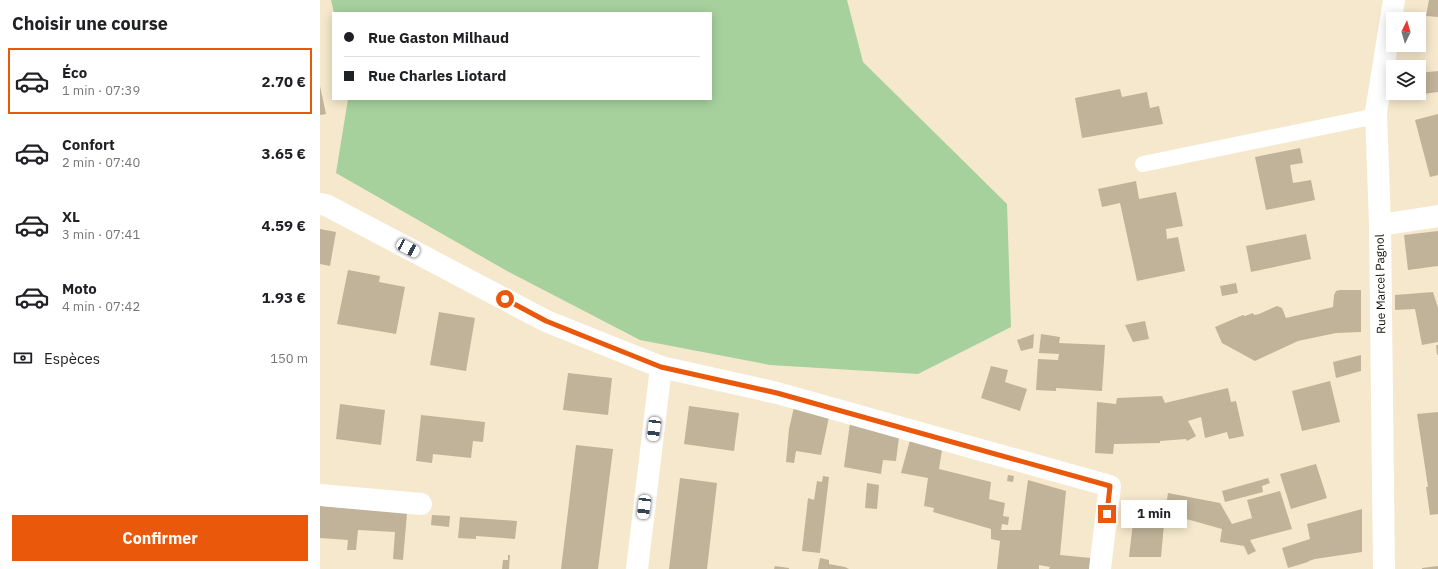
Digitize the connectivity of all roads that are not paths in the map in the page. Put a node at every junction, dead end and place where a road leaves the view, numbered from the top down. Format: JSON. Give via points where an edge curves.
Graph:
{"nodes":[{"id":1,"x":1394,"y":0,"type":"edge"},
{"id":2,"x":1376,"y":116,"type":"junction"},
{"id":3,"x":1143,"y":164,"type":"dead end"},
{"id":4,"x":320,"y":204,"type":"edge"},
{"id":5,"x":1438,"y":216,"type":"edge"},
{"id":6,"x":1380,"y":225,"type":"junction"},
{"id":7,"x":661,"y":367,"type":"junction"},
{"id":8,"x":320,"y":495,"type":"edge"},
{"id":9,"x":421,"y":504,"type":"dead end"},
{"id":10,"x":637,"y":569,"type":"edge"},
{"id":11,"x":1100,"y":569,"type":"edge"},
{"id":12,"x":1384,"y":569,"type":"edge"}],
"edges":[{"from":1,"to":2,"type":"street","name":"Rue Marcel Pagnol"},
{"from":2,"to":3,"type":"lane"},
{"from":2,"to":6,"type":"street","name":"Rue Marcel Pagnol"},
{"from":4,"to":7,"type":"street","via":[[546,321]]},
{"from":5,"to":6,"type":"street"},
{"from":6,"to":12,"type":"street","name":"Rue Marcel Pagnol"},
{"from":7,"to":10,"type":"street"},
{"from":7,"to":11,"type":"street","via":[[777,393],[1110,486]]},
{"from":8,"to":9,"type":"street"}]}
